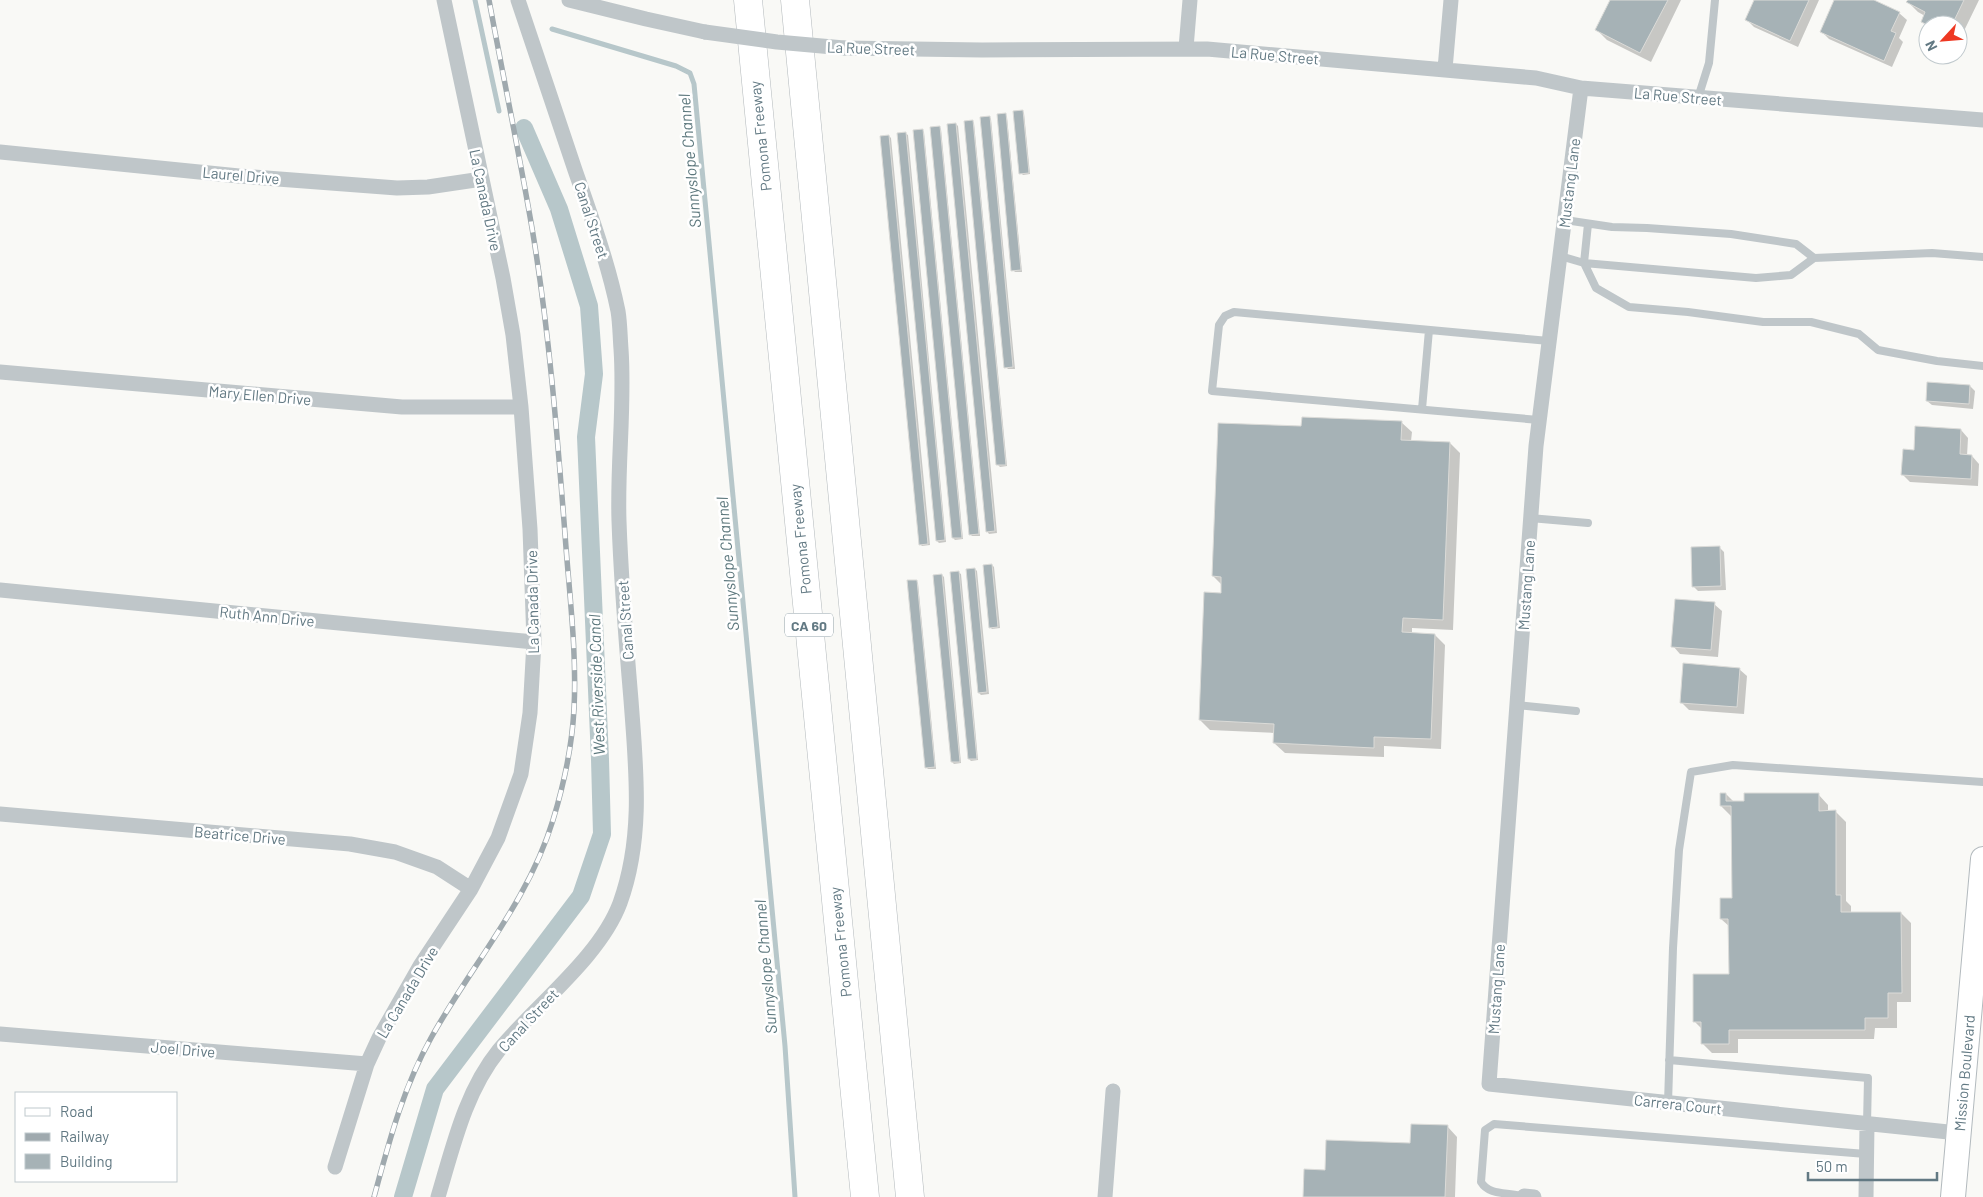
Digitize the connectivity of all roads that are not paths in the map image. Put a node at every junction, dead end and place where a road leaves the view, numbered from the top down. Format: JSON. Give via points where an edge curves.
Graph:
{"nodes":[{"id":1,"x":444,"y":0,"type":"edge"},
{"id":2,"x":518,"y":0,"type":"edge"},
{"id":3,"x":569,"y":0,"type":"edge"},
{"id":4,"x":748,"y":0,"type":"edge"},
{"id":5,"x":795,"y":0,"type":"edge"},
{"id":6,"x":1190,"y":0,"type":"edge"},
{"id":7,"x":1452,"y":0,"type":"edge"},
{"id":8,"x":1715,"y":0,"type":"edge"},
{"id":9,"x":1186,"y":48,"type":"junction"},
{"id":10,"x":1446,"y":69,"type":"junction"},
{"id":11,"x":1581,"y":88,"type":"junction"},
{"id":12,"x":1698,"y":98,"type":"junction"},
{"id":13,"x":1983,"y":120,"type":"edge"},
{"id":14,"x":0,"y":152,"type":"edge"},
{"id":15,"x":482,"y":179,"type":"junction"},
{"id":16,"x":1565,"y":220,"type":"junction"},
{"id":17,"x":1588,"y":224,"type":"junction"},
{"id":18,"x":1560,"y":256,"type":"junction"},
{"id":19,"x":1983,"y":257,"type":"edge"},
{"id":20,"x":1814,"y":258,"type":"junction"},
{"id":21,"x":1584,"y":263,"type":"junction"},
{"id":22,"x":1429,"y":330,"type":"junction"},
{"id":23,"x":1549,"y":341,"type":"junction"},
{"id":24,"x":1983,"y":366,"type":"edge"},
{"id":25,"x":0,"y":372,"type":"edge"},
{"id":26,"x":521,"y":407,"type":"junction"},
{"id":27,"x":1422,"y":409,"type":"junction"},
{"id":28,"x":1539,"y":420,"type":"junction"},
{"id":29,"x":1530,"y":518,"type":"junction"},
{"id":30,"x":1588,"y":523,"type":"dead end"},
{"id":31,"x":0,"y":590,"type":"edge"},
{"id":32,"x":534,"y":642,"type":"junction"},
{"id":33,"x":1517,"y":705,"type":"junction"},
{"id":34,"x":1576,"y":711,"type":"dead end"},
{"id":35,"x":1983,"y":782,"type":"edge"},
{"id":36,"x":0,"y":814,"type":"edge"},
{"id":37,"x":1983,"y":859,"type":"edge"},
{"id":38,"x":471,"y":889,"type":"junction"},
{"id":39,"x":0,"y":1034,"type":"edge"},
{"id":40,"x":1669,"y":1060,"type":"junction"},
{"id":41,"x":367,"y":1064,"type":"junction"},
{"id":42,"x":1489,"y":1084,"type":"joint"},
{"id":43,"x":1113,"y":1091,"type":"dead end"},
{"id":44,"x":1668,"y":1103,"type":"junction"},
{"id":45,"x":1867,"y":1124,"type":"junction"},
{"id":46,"x":1958,"y":1133,"type":"junction"},
{"id":47,"x":1866,"y":1154,"type":"junction"},
{"id":48,"x":335,"y":1167,"type":"dead end"},
{"id":49,"x":438,"y":1197,"type":"edge"},
{"id":50,"x":865,"y":1197,"type":"edge"},
{"id":51,"x":910,"y":1197,"type":"edge"},
{"id":52,"x":1105,"y":1197,"type":"edge"},
{"id":53,"x":1528,"y":1197,"type":"edge"},
{"id":54,"x":1866,"y":1197,"type":"edge"},
{"id":55,"x":1953,"y":1197,"type":"edge"}],
"edges":[{"from":1,"to":15,"type":"street","name":"La Canada Drive"},
{"from":2,"to":49,"type":"street","name":"Canal Street","via":[[596,230],[618,315],[623,377],[619,517],[638,787],[635,837],[626,884],[607,929],[578,966],[498,1051],[481,1075],[463,1115]]},
{"from":3,"to":9,"type":"street","name":"La Rue Street","bridge":true,"via":[[705,32],[844,48]]},
{"from":4,"to":50,"type":"highway","name":"Pomona Freeway","number":"CA 60"},
{"from":5,"to":51,"type":"highway","number":"CA 60"},
{"from":6,"to":9,"type":"street"},
{"from":7,"to":10,"type":"street"},
{"from":8,"to":12,"type":"lane","via":[[1709,63]]},
{"from":9,"to":10,"type":"street","name":"La Rue Street"},
{"from":10,"to":11,"type":"street","name":"La Rue Street","via":[[1536,78]]},
{"from":11,"to":12,"type":"street","name":"La Rue Street"},
{"from":11,"to":16,"type":"street","name":"Mustang Lane"},
{"from":12,"to":13,"type":"street","name":"La Rue Street"},
{"from":14,"to":15,"type":"street","name":"Laurel Drive","via":[[397,188]]},
{"from":15,"to":26,"type":"street","name":"La Canada Drive","via":[[510,316]]},
{"from":16,"to":17,"type":"lane"},
{"from":16,"to":18,"type":"street","name":"Mustang Lane"},
{"from":17,"to":20,"type":"lane","via":[[1731,234],[1796,244]]},
{"from":17,"to":21,"type":"lane"},
{"from":18,"to":21,"type":"lane"},
{"from":18,"to":23,"type":"street","name":"Mustang Lane"},
{"from":19,"to":20,"type":"lane","via":[[1932,253]]},
{"from":20,"to":21,"type":"lane","via":[[1792,275],[1756,278]]},
{"from":21,"to":24,"type":"lane","via":[[1596,288],[1629,307],[1763,322],[1811,322],[1859,334],[1878,350]]},
{"from":22,"to":23,"type":"lane"},
{"from":22,"to":27,"type":"lane"},
{"from":22,"to":27,"type":"lane","via":[[1234,312],[1225,316],[1219,325],[1212,391]]},
{"from":23,"to":28,"type":"street","name":"Mustang Lane"},
{"from":25,"to":26,"type":"street","name":"Mary Ellen Drive","via":[[402,407]]},
{"from":26,"to":32,"type":"street","name":"La Canada Drive"},
{"from":27,"to":28,"type":"lane"},
{"from":28,"to":29,"type":"street","name":"Mustang Lane"},
{"from":29,"to":30,"type":"lane"},
{"from":29,"to":33,"type":"street","name":"Mustang Lane"},
{"from":31,"to":32,"type":"street","name":"Ruth Ann Drive"},
{"from":32,"to":38,"type":"street","name":"La Canada Drive","via":[[530,712],[521,774],[498,838]]},
{"from":33,"to":34,"type":"lane"},
{"from":33,"to":42,"type":"street","name":"Mustang Lane"},
{"from":35,"to":40,"type":"lane","via":[[1733,765],[1690,772],[1679,850]]},
{"from":36,"to":38,"type":"street","name":"Beatrice Drive","via":[[350,844],[396,852],[437,867]]},
{"from":37,"to":46,"type":"main road","name":"Mission Boulevard"},
{"from":38,"to":41,"type":"street","name":"La Canada Drive","via":[[420,966]]},
{"from":39,"to":41,"type":"street","name":"Joel Drive"},
{"from":40,"to":44,"type":"lane"},
{"from":40,"to":45,"type":"lane","via":[[1868,1078]]},
{"from":41,"to":48,"type":"street","name":"La Canada Drive"},
{"from":42,"to":44,"type":"street","name":"Carrera Court"},
{"from":43,"to":52,"type":"street"},
{"from":44,"to":45,"type":"street","name":"Carrera Court"},
{"from":45,"to":46,"type":"street","name":"Carrera Court"},
{"from":45,"to":47,"type":"street"},
{"from":46,"to":55,"type":"main road","name":"Mission Boulevard"},
{"from":47,"to":53,"type":"lane","via":[[1488,1126],[1482,1182],[1485,1188],[1490,1192]]},
{"from":47,"to":54,"type":"street"}]}
